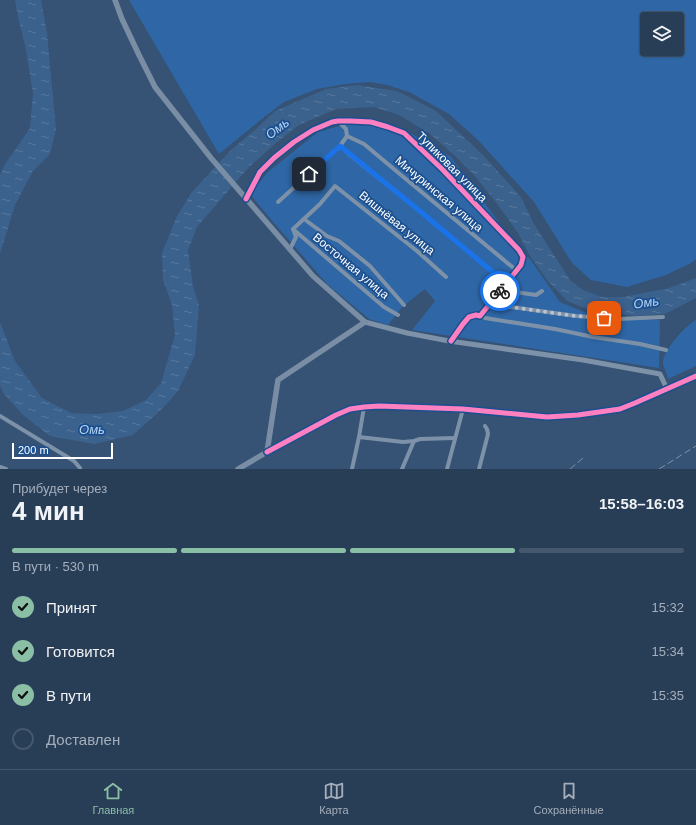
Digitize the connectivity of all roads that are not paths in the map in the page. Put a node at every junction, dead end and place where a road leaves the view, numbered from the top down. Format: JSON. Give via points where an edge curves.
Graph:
{"nodes":[{"id":1,"x":115,"y":0,"type":"edge"},
{"id":2,"x":338,"y":121,"type":"junction"},
{"id":3,"x":347,"y":136,"type":"junction"},
{"id":4,"x":340,"y":146,"type":"junction"},
{"id":5,"x":245,"y":198,"type":"junction"},
{"id":6,"x":278,"y":202,"type":"dead end"},
{"id":7,"x":304,"y":219,"type":"junction"},
{"id":8,"x":293,"y":229,"type":"junction"},
{"id":9,"x":290,"y":249,"type":"junction"},
{"id":10,"x":516,"y":270,"type":"junction"},
{"id":11,"x":446,"y":277,"type":"dead end"},
{"id":12,"x":506,"y":283,"type":"junction"},
{"id":13,"x":501,"y":290,"type":"junction"},
{"id":14,"x":542,"y":290,"type":"dead end"},
{"id":15,"x":490,"y":304,"type":"junction"},
{"id":16,"x":404,"y":305,"type":"dead end"},
{"id":17,"x":398,"y":315,"type":"dead end"},
{"id":18,"x":480,"y":316,"type":"junction"},
{"id":19,"x":663,"y":317,"type":"dead end"},
{"id":20,"x":366,"y":322,"type":"junction"},
{"id":21,"x":451,"y":341,"type":"junction"},
{"id":22,"x":666,"y":350,"type":"dead end"},
{"id":23,"x":696,"y":376,"type":"edge"},
{"id":24,"x":667,"y":389,"type":"junction"},
{"id":25,"x":364,"y":407,"type":"junction"},
{"id":26,"x":463,"y":409,"type":"junction"},
{"id":27,"x":0,"y":416,"type":"edge"},
{"id":28,"x":485,"y":426,"type":"dead end"},
{"id":29,"x":359,"y":437,"type":"junction"},
{"id":30,"x":455,"y":438,"type":"junction"},
{"id":31,"x":414,"y":441,"type":"junction"},
{"id":32,"x":267,"y":452,"type":"junction"},
{"id":33,"x":0,"y":467,"type":"edge"},
{"id":34,"x":6,"y":469,"type":"edge"},
{"id":35,"x":80,"y":469,"type":"edge"},
{"id":36,"x":238,"y":469,"type":"edge"},
{"id":37,"x":352,"y":469,"type":"edge"},
{"id":38,"x":402,"y":469,"type":"edge"},
{"id":39,"x":447,"y":469,"type":"edge"},
{"id":40,"x":479,"y":469,"type":"edge"}],
"edges":[{"from":1,"to":5,"type":"main road","via":[[155,87]]},
{"from":2,"to":3,"type":"street","via":[[346,129]]},
{"from":2,"to":5,"type":"street","name":"Тупиковая улица","via":[[313,130],[274,158],[260,172]]},
{"from":2,"to":10,"type":"street","name":"Тупиковая улица","via":[[371,122],[404,134],[442,169],[519,250],[523,257],[521,265]]},
{"from":3,"to":4,"type":"street"},
{"from":3,"to":10,"type":"street","name":"Мичуринская улица","via":[[364,144]]},
{"from":4,"to":6,"type":"street"},
{"from":4,"to":12,"type":"street"},
{"from":5,"to":9,"type":"main road"},
{"from":7,"to":8,"type":"street"},
{"from":7,"to":11,"type":"street","name":"Вишнёвая улица","via":[[335,186]]},
{"from":7,"to":16,"type":"street","via":[[327,236],[339,241],[370,266]]},
{"from":8,"to":9,"type":"street","via":[[296,237]]},
{"from":8,"to":17,"type":"street","name":"Восточная улица","via":[[384,307]]},
{"from":9,"to":20,"type":"main road","via":[[314,276]]},
{"from":10,"to":12,"type":"street"},
{"from":12,"to":13,"type":"street"},
{"from":13,"to":14,"type":"street","via":[[536,295]]},
{"from":13,"to":15,"type":"street"},
{"from":15,"to":18,"type":"street"},
{"from":15,"to":19,"type":"street","via":[[576,316],[618,319]]},
{"from":18,"to":21,"type":"street","via":[[469,317]]},
{"from":18,"to":22,"type":"street"},
{"from":20,"to":21,"type":"street"},
{"from":20,"to":32,"type":"main road","via":[[278,380]]},
{"from":21,"to":24,"type":"street","via":[[660,374]]},
{"from":23,"to":24,"type":"street"},
{"from":24,"to":26,"type":"street","via":[[620,409],[578,415],[546,417]]},
{"from":25,"to":26,"type":"street"},
{"from":25,"to":29,"type":"street"},
{"from":25,"to":32,"type":"street","via":[[336,415]]},
{"from":26,"to":30,"type":"street"},
{"from":27,"to":35,"type":"street","via":[[74,461]]},
{"from":28,"to":40,"type":"street","via":[[488,434]]},
{"from":29,"to":31,"type":"street"},
{"from":29,"to":37,"type":"street"},
{"from":30,"to":31,"type":"street"},
{"from":30,"to":39,"type":"street"},
{"from":31,"to":38,"type":"street"},
{"from":32,"to":36,"type":"main road"},
{"from":33,"to":34,"type":"street"}]}
